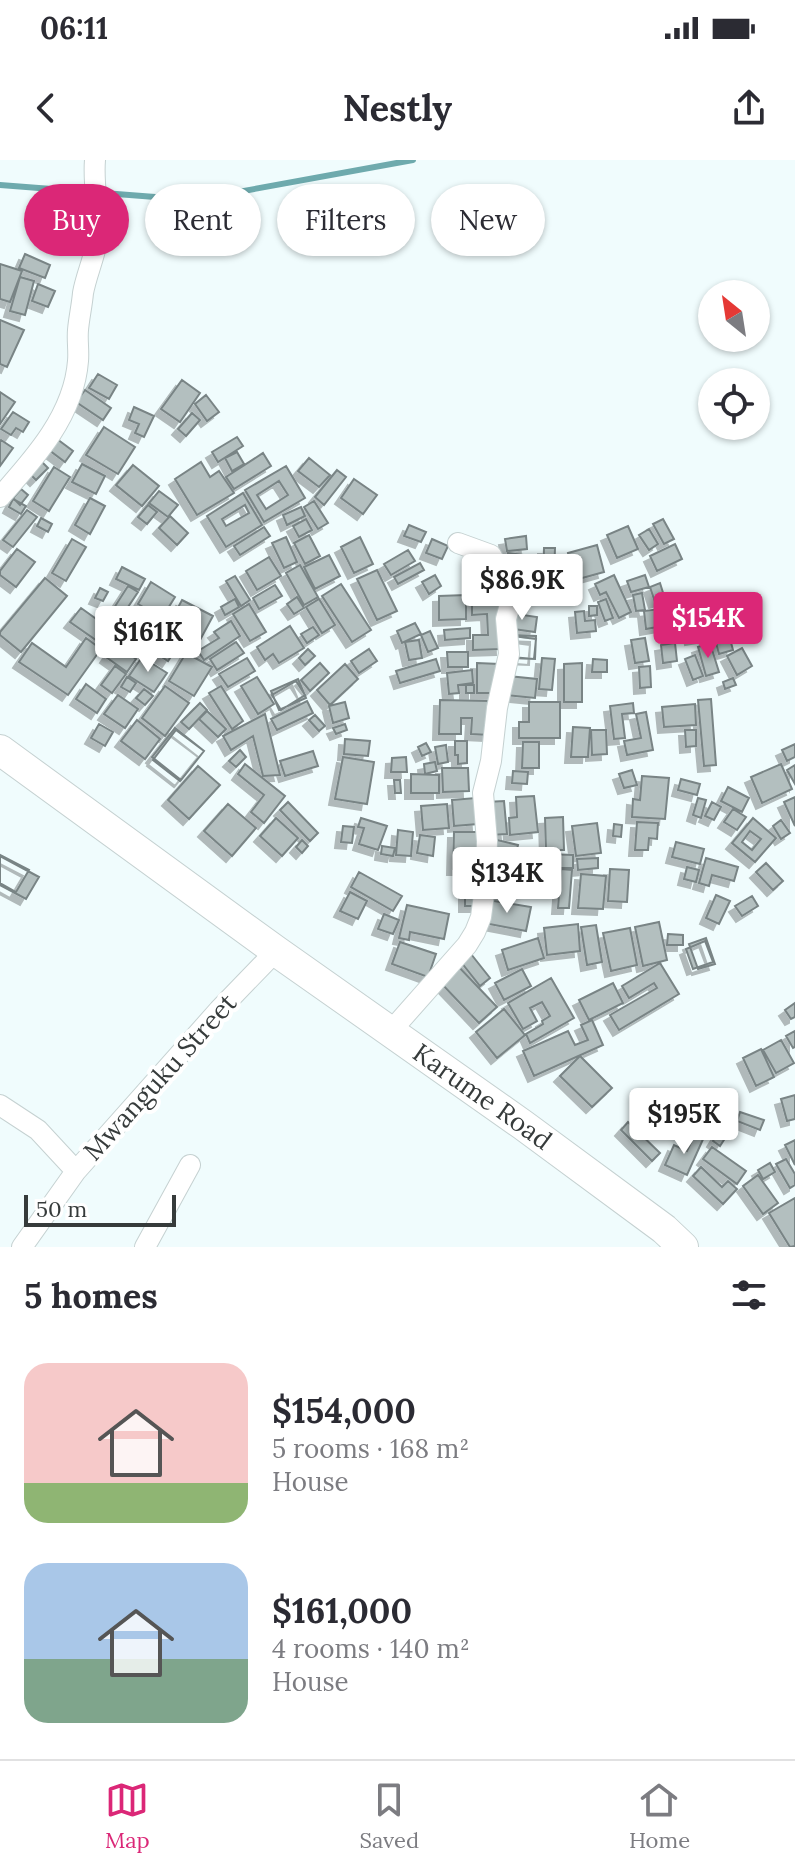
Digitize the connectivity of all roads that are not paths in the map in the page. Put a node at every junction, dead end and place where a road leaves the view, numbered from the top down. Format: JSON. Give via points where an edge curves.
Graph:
{"nodes":[{"id":1,"x":94,"y":169,"type":"edge"},
{"id":2,"x":0,"y":497,"type":"edge"},
{"id":3,"x":458,"y":543,"type":"dead end"},
{"id":4,"x":0,"y":750,"type":"edge"},
{"id":5,"x":276,"y":951,"type":"junction"},
{"id":6,"x":390,"y":1032,"type":"junction"},
{"id":7,"x":0,"y":1105,"type":"edge"},
{"id":8,"x":190,"y":1165,"type":"dead end"},
{"id":9,"x":76,"y":1171,"type":"junction"},
{"id":10,"x":22,"y":1247,"type":"edge"},
{"id":11,"x":145,"y":1247,"type":"edge"},
{"id":12,"x":683,"y":1247,"type":"edge"}],
"edges":[{"from":1,"to":2,"type":"street","via":[[98,229],[85,280],[78,363],[68,402],[43,446]]},
{"from":3,"to":6,"type":"street","via":[[491,555],[513,594],[506,619],[509,654],[483,793],[487,841],[481,917],[451,966]]},
{"from":4,"to":5,"type":"highway","name":"Karume Road"},
{"from":5,"to":6,"type":"highway","name":"Karume Road"},
{"from":5,"to":9,"type":"street","name":"Mwanguku Street"},
{"from":6,"to":12,"type":"highway","name":"Karume Road","via":[[536,1134]]},
{"from":7,"to":9,"type":"street","via":[[38,1130]]},
{"from":8,"to":11,"type":"street"},
{"from":9,"to":10,"type":"street","name":"Mwanguku Street"}]}
